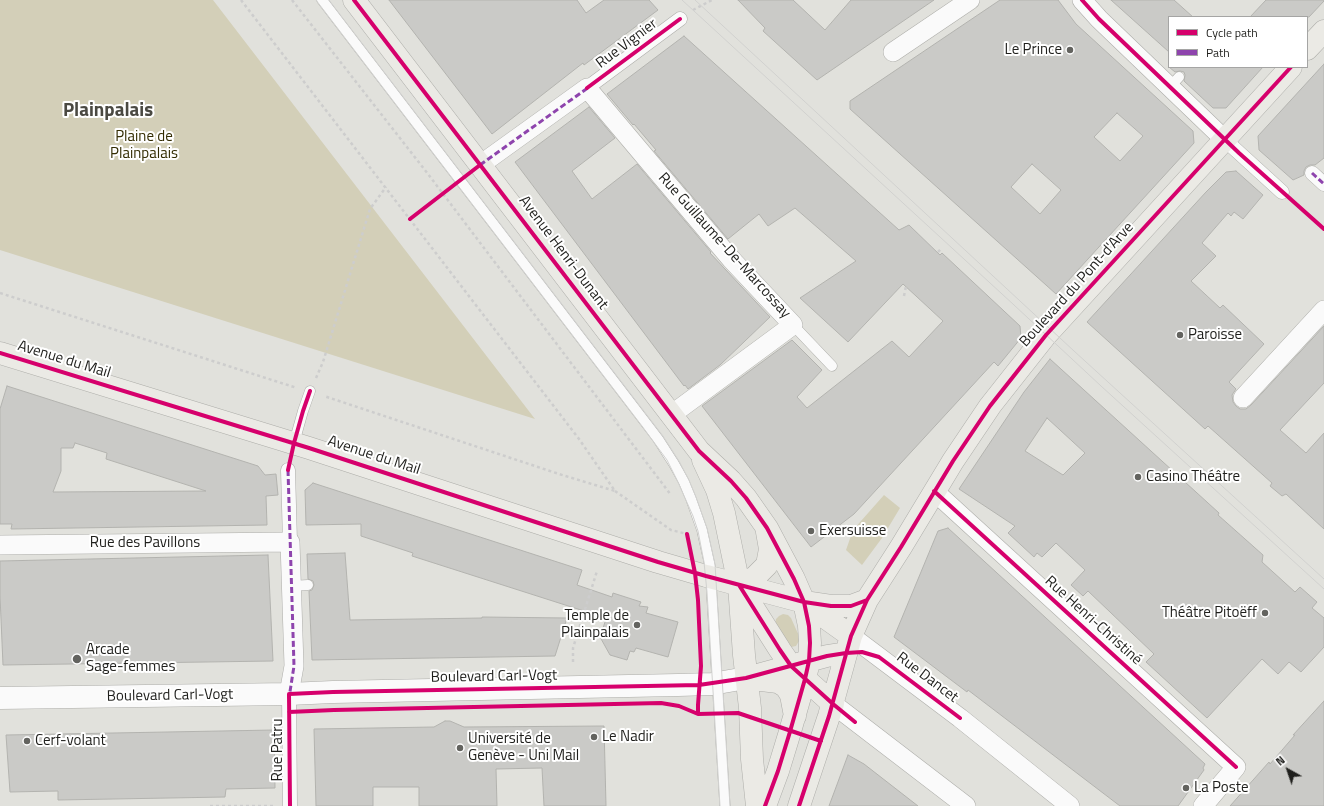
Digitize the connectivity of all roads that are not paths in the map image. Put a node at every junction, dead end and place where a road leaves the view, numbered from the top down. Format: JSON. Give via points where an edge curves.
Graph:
{"nodes":[{"id":1,"x":322,"y":0,"type":"edge"},
{"id":2,"x":354,"y":0,"type":"edge"},
{"id":3,"x":970,"y":0,"type":"edge"},
{"id":4,"x":1082,"y":0,"type":"edge"},
{"id":5,"x":680,"y":19,"type":"road end"},
{"id":6,"x":1324,"y":31,"type":"edge"},
{"id":7,"x":1308,"y":49,"type":"edge"},
{"id":8,"x":893,"y":52,"type":"dead end"},
{"id":9,"x":1290,"y":68,"type":"edge"},
{"id":10,"x":587,"y":88,"type":"junction"},
{"id":11,"x":1225,"y":140,"type":"junction"},
{"id":12,"x":480,"y":165,"type":"junction"},
{"id":13,"x":1312,"y":173,"type":"dead end"},
{"id":14,"x":1324,"y":184,"type":"edge"},
{"id":15,"x":1282,"y":192,"type":"dead end"},
{"id":16,"x":1324,"y":310,"type":"edge"},
{"id":17,"x":794,"y":325,"type":"junction"},
{"id":18,"x":0,"y":353,"type":"edge"},
{"id":19,"x":832,"y":366,"type":"dead end"},
{"id":20,"x":310,"y":391,"type":"road end"},
{"id":21,"x":1243,"y":398,"type":"dead end"},
{"id":22,"x":671,"y":415,"type":"junction"},
{"id":23,"x":294,"y":443,"type":"junction"},
{"id":24,"x":699,"y":451,"type":"junction"},
{"id":25,"x":288,"y":470,"type":"dead end"},
{"id":26,"x":934,"y":491,"type":"junction"},
{"id":27,"x":763,"y":521,"type":"junction"},
{"id":28,"x":290,"y":542,"type":"junction"},
{"id":29,"x":0,"y":544,"type":"edge"},
{"id":30,"x":711,"y":577,"type":"junction"},
{"id":31,"x":739,"y":585,"type":"junction"},
{"id":32,"x":867,"y":600,"type":"junction"},
{"id":33,"x":804,"y":602,"type":"junction"},
{"id":34,"x":848,"y":644,"type":"junction"},
{"id":35,"x":802,"y":669,"type":"junction"},
{"id":36,"x":746,"y":678,"type":"junction"},
{"id":37,"x":708,"y":684,"type":"junction"},
{"id":38,"x":289,"y":694,"type":"junction"},
{"id":39,"x":0,"y":698,"type":"edge"},
{"id":40,"x":833,"y":704,"type":"junction"},
{"id":41,"x":795,"y":716,"type":"junction"},
{"id":42,"x":290,"y":806,"type":"edge"},
{"id":43,"x":725,"y":806,"type":"edge"},
{"id":44,"x":757,"y":806,"type":"edge"},
{"id":45,"x":765,"y":806,"type":"edge"},
{"id":46,"x":800,"y":806,"type":"edge"},
{"id":47,"x":966,"y":806,"type":"edge"},
{"id":48,"x":1070,"y":806,"type":"edge"},
{"id":49,"x":1203,"y":806,"type":"edge"}],
"edges":[{"from":1,"to":30,"type":"lane","via":[[667,451],[698,515]]},
{"from":2,"to":12,"type":"main road","name":"Avenue Henri-Dunant"},
{"from":3,"to":8,"type":"street"},
{"from":4,"to":11,"type":"street","via":[[1099,19],[1175,82]]},
{"from":5,"to":10,"type":"street","name":"Rue Vignier"},
{"from":6,"to":7,"type":"main road"},
{"from":9,"to":11,"type":"main road","name":"Boulevard du Pont-d'Arve"},
{"from":10,"to":12,"type":"street","name":"Rue Vignier"},
{"from":10,"to":17,"type":"street","name":"Rue Guillaume-De-Marcossay","via":[[731,259]]},
{"from":11,"to":15,"type":"street"},
{"from":11,"to":26,"type":"main road","name":"Boulevard du Pont-d'Arve","via":[[1032,352],[990,406]]},
{"from":12,"to":22,"type":"main road","name":"Avenue Henri-Dunant"},
{"from":13,"to":14,"type":"street"},
{"from":16,"to":21,"type":"street"},
{"from":17,"to":19,"type":"lane"},
{"from":17,"to":22,"type":"street","name":"Rue Guillaume-De-Marcossay"},
{"from":18,"to":23,"type":"main road","name":"Avenue du Mail"},
{"from":20,"to":23,"type":"lane"},
{"from":22,"to":24,"type":"main road","name":"Avenue Henri-Dunant"},
{"from":23,"to":30,"type":"main road","name":"Avenue du Mail"},
{"from":24,"to":27,"type":"main road","name":"Avenue Henri-Dunant","via":[[731,481]]},
{"from":24,"to":31,"type":"main road","name":"Avenue Henri-Dunant","via":[[717,490]]},
{"from":25,"to":28,"type":"street","name":"Rue Patru"},
{"from":26,"to":32,"type":"main road","name":"Boulevard du Pont-d'Arve"},
{"from":26,"to":49,"type":"street","name":"Rue Henri-Christiné","via":[[1236,767]]},
{"from":27,"to":31,"type":"main road","via":[[770,549],[767,565],[755,577]]},
{"from":27,"to":33,"type":"main road","name":"Avenue Henri-Dunant"},
{"from":28,"to":29,"type":"street","name":"Rue des Pavillons"},
{"from":28,"to":38,"type":"street","name":"Rue Patru","via":[[300,586],[294,666]]},
{"from":30,"to":31,"type":"main road","name":"Avenue du Mail"},
{"from":30,"to":37,"type":"lane"},
{"from":31,"to":33,"type":"main road","name":"Avenue du Mail"},
{"from":31,"to":35,"type":"main road","via":[[780,650]]},
{"from":31,"to":36,"type":"main road"},
{"from":32,"to":33,"type":"main road","via":[[851,606]]},
{"from":32,"to":34,"type":"main road","name":"Boulevard du Pont-d'Arve"},
{"from":33,"to":34,"type":"main road"},
{"from":33,"to":35,"type":"main road","name":"Avenue Henri-Dunant","via":[[810,643]]},
{"from":34,"to":35,"type":"main road"},
{"from":34,"to":40,"type":"main road","name":"Boulevard du Pont-d'Arve"},
{"from":34,"to":48,"type":"street","name":"Rue Dancet","via":[[862,652],[879,656]]},
{"from":35,"to":36,"type":"main road"},
{"from":35,"to":40,"type":"main road"},
{"from":35,"to":41,"type":"main road","name":"Avenue Henri-Dunant"},
{"from":36,"to":37,"type":"street","name":"Boulevard Carl-Vogt"},
{"from":36,"to":41,"type":"main road","via":[[766,679],[786,687],[791,695]]},
{"from":36,"to":44,"type":"main road"},
{"from":37,"to":38,"type":"street","name":"Boulevard Carl-Vogt"},
{"from":37,"to":43,"type":"lane"},
{"from":38,"to":39,"type":"street","name":"Boulevard Carl-Vogt"},
{"from":38,"to":42,"type":"street","name":"Rue Patru"},
{"from":40,"to":46,"type":"main road","name":"Boulevard du Pont-d'Arve"},
{"from":40,"to":47,"type":"street"},
{"from":41,"to":45,"type":"main road","name":"Avenue Henri-Dunant"}]}
